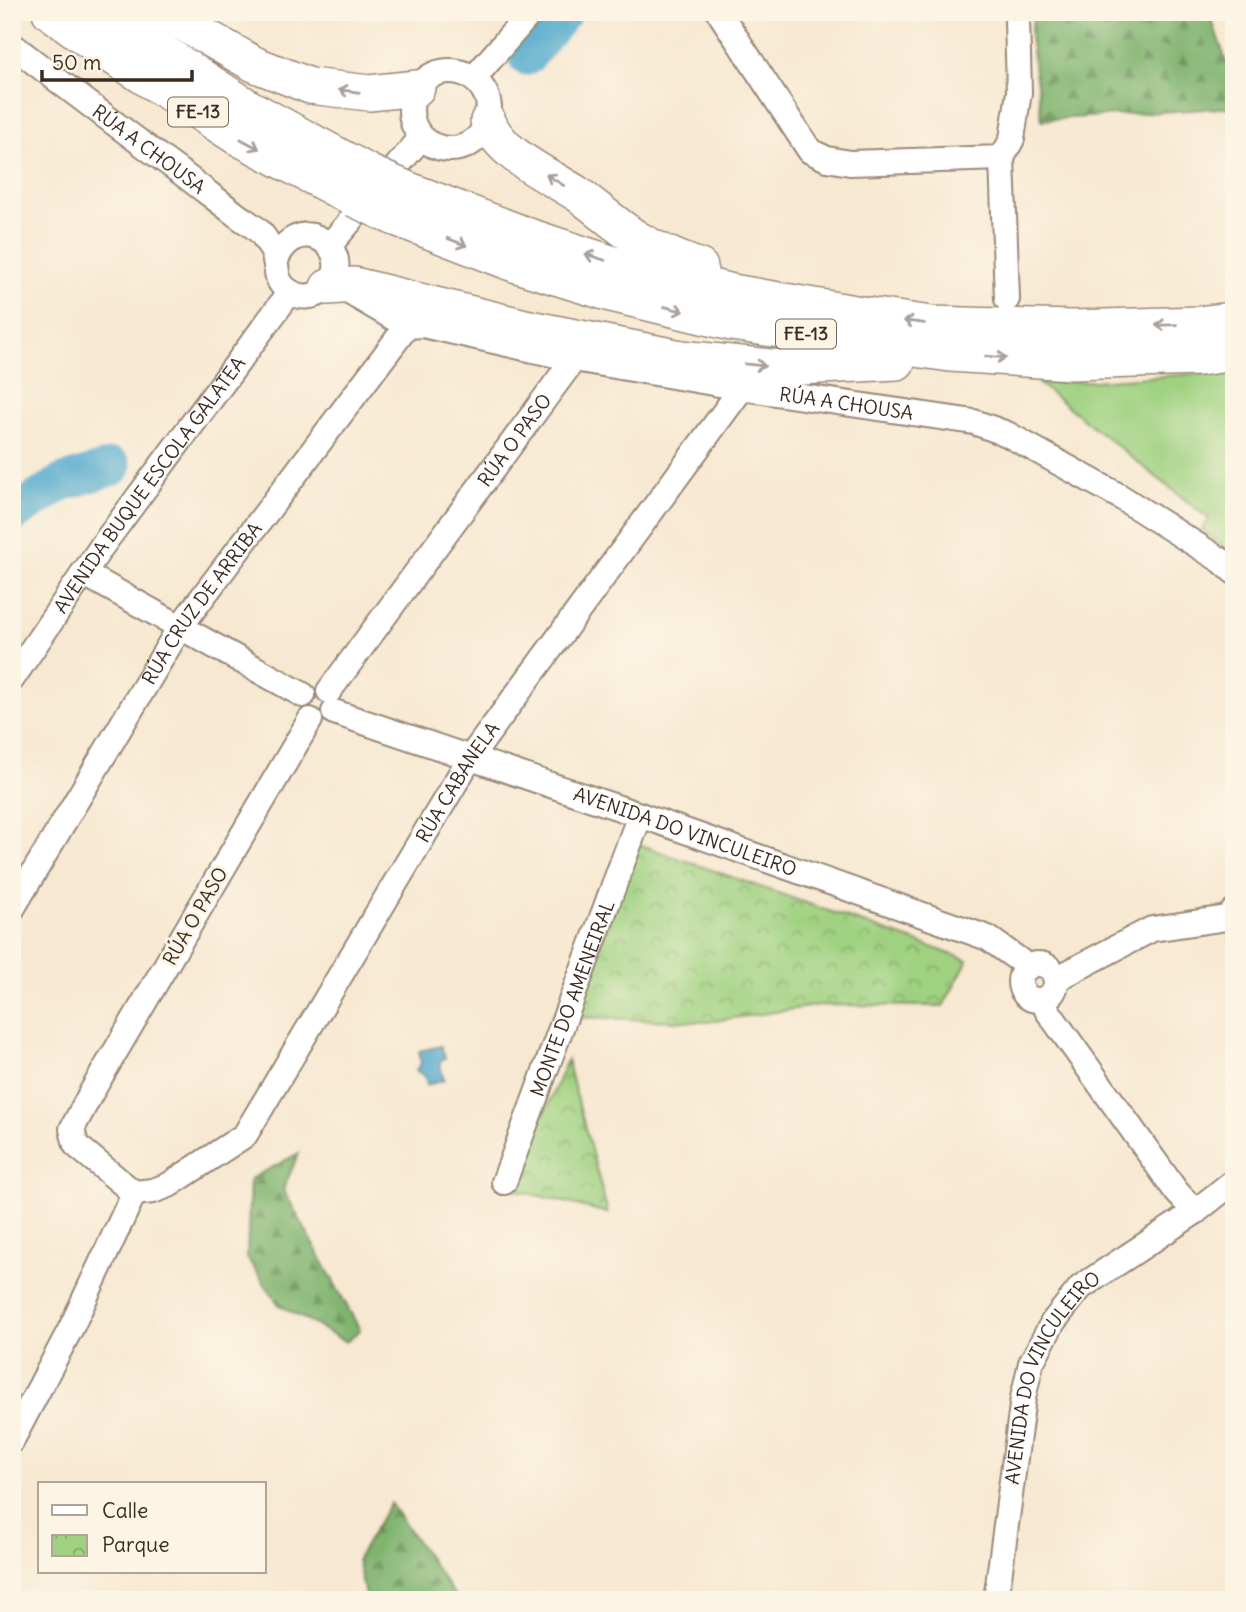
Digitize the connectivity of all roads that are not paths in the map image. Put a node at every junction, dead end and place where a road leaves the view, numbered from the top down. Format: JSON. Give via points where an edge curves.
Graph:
{"nodes":[{"id":1,"x":50,"y":12,"type":"edge"},
{"id":2,"x":101,"y":12,"type":"edge"},
{"id":3,"x":163,"y":12,"type":"edge"},
{"id":4,"x":531,"y":12,"type":"edge"},
{"id":5,"x":719,"y":12,"type":"edge"},
{"id":6,"x":1020,"y":12,"type":"edge"},
{"id":7,"x":12,"y":45,"type":"edge"},
{"id":8,"x":474,"y":78,"type":"junction"},
{"id":9,"x":416,"y":88,"type":"junction"},
{"id":10,"x":488,"y":121,"type":"junction"},
{"id":11,"x":421,"y":138,"type":"junction"},
{"id":12,"x":1002,"y":158,"type":"junction"},
{"id":13,"x":362,"y":186,"type":"junction"},
{"id":14,"x":401,"y":204,"type":"junction"},
{"id":15,"x":329,"y":246,"type":"junction"},
{"id":16,"x":276,"y":260,"type":"junction"},
{"id":17,"x":334,"y":287,"type":"junction"},
{"id":18,"x":289,"y":292,"type":"junction"},
{"id":19,"x":1007,"y":299,"type":"dead end"},
{"id":20,"x":861,"y":314,"type":"junction"},
{"id":21,"x":1234,"y":320,"type":"edge"},
{"id":22,"x":415,"y":326,"type":"junction"},
{"id":23,"x":950,"y":354,"type":"junction"},
{"id":24,"x":1234,"y":354,"type":"edge"},
{"id":25,"x":574,"y":359,"type":"junction"},
{"id":26,"x":742,"y":388,"type":"junction"},
{"id":27,"x":1234,"y":572,"type":"edge"},
{"id":28,"x":83,"y":573,"type":"junction"},
{"id":29,"x":180,"y":627,"type":"junction"},
{"id":30,"x":12,"y":679,"type":"edge"},
{"id":31,"x":303,"y":695,"type":"junction"},
{"id":32,"x":331,"y":702,"type":"junction"},
{"id":33,"x":310,"y":720,"type":"junction"},
{"id":34,"x":470,"y":758,"type":"junction"},
{"id":35,"x":640,"y":815,"type":"junction"},
{"id":36,"x":12,"y":909,"type":"edge"},
{"id":37,"x":1234,"y":911,"type":"edge"},
{"id":38,"x":1049,"y":988,"type":"junction"},
{"id":39,"x":504,"y":1181,"type":"dead end"},
{"id":40,"x":1234,"y":1181,"type":"edge"},
{"id":41,"x":134,"y":1193,"type":"junction"},
{"id":42,"x":1195,"y":1212,"type":"junction"},
{"id":43,"x":12,"y":1440,"type":"edge"},
{"id":44,"x":996,"y":1600,"type":"edge"}],
"edges":[{"from":1,"to":13,"type":"highway","number":"FE-13","one_way":true,"via":[[237,137]]},
{"from":2,"to":13,"type":"highway","number":"FE-13"},
{"from":9,"to":3,"type":"highway","one_way":true,"via":[[369,93],[310,86],[254,64]]},
{"from":4,"to":8,"type":"street"},
{"from":5,"to":12,"type":"street","via":[[810,151],[850,163]]},
{"from":6,"to":12,"type":"street","via":[[1019,92],[1012,139]]},
{"from":7,"to":16,"type":"street","name":"RÚA A CHOUSA","via":[[259,231]]},
{"from":8,"to":9,"type":"street","via":[[444,70]]},
{"from":8,"to":10,"type":"street","via":[[489,104]]},
{"from":9,"to":11,"type":"street","via":[[410,105],[413,127]]},
{"from":10,"to":11,"type":"street","via":[[467,146],[450,150]]},
{"from":20,"to":10,"type":"highway","one_way":true,"via":[[791,286],[703,268],[655,248],[506,148]]},
{"from":11,"to":15,"type":"street"},
{"from":12,"to":19,"type":"street"},
{"from":13,"to":14,"type":"highway","number":"FE-13","bridge":true},
{"from":20,"to":14,"type":"highway","number":"FE-13","one_way":true,"via":[[623,267],[529,236]]},
{"from":14,"to":23,"type":"highway","number":"FE-13","one_way":true,"via":[[514,264],[611,294],[731,323]]},
{"from":15,"to":16,"type":"street","via":[[318,237],[291,238]]},
{"from":15,"to":17,"type":"street","via":[[335,257]]},
{"from":16,"to":18,"type":"street","via":[[277,276]]},
{"from":17,"to":18,"type":"street","via":[[309,296]]},
{"from":17,"to":22,"type":"street","name":"RÚA A CHOUSA"},
{"from":17,"to":23,"type":"highway","one_way":true,"via":[[354,285],[529,328],[681,358],[782,368],[889,363]]},
{"from":18,"to":28,"type":"street","name":"AVENIDA BUQUE ESCOLA GALATEA"},
{"from":21,"to":20,"type":"highway","number":"FE-13","one_way":true,"via":[[1073,328],[932,324]]},
{"from":22,"to":25,"type":"street","name":"RÚA A CHOUSA"},
{"from":22,"to":29,"type":"street","name":"RÚA CRUZ DE ARRIBA"},
{"from":23,"to":24,"type":"highway","number":"FE-13","one_way":true,"via":[[1070,362]]},
{"from":25,"to":26,"type":"street","name":"RÚA A CHOUSA"},
{"from":25,"to":32,"type":"street","name":"RÚA O PASO"},
{"from":26,"to":27,"type":"street","name":"RÚA A CHOUSA","via":[[974,422],[1007,434],[1119,496]]},
{"from":26,"to":34,"type":"street","name":"RÚA CABANELA"},
{"from":28,"to":29,"type":"street"},
{"from":28,"to":30,"type":"street","name":"AVENIDA BUQUE ESCOLA GALATEA"},
{"from":29,"to":31,"type":"street"},
{"from":29,"to":36,"type":"street","name":"RÚA CRUZ DE ARRIBA"},
{"from":31,"to":32,"type":"street","via":[[325,688]]},
{"from":31,"to":33,"type":"street","via":[[301,709]]},
{"from":32,"to":33,"type":"street","via":[[330,717]]},
{"from":32,"to":34,"type":"street","name":"AVENIDA DO VINCULEIRO"},
{"from":33,"to":41,"type":"street","name":"RÚA O PASO","via":[[72,1129],[76,1146]]},
{"from":34,"to":35,"type":"street","name":"AVENIDA DO VINCULEIRO"},
{"from":34,"to":41,"type":"street","name":"RÚA CABANELA","via":[[245,1135],[169,1185]]},
{"from":35,"to":38,"type":"street","name":"AVENIDA DO VINCULEIRO","via":[[988,938],[1027,968],[1048,968]]},
{"from":35,"to":39,"type":"street","name":"MONTE DO AMENEIRAL"},
{"from":37,"to":38,"type":"street","via":[[1227,919],[1152,929],[1064,975]]},
{"from":38,"to":42,"type":"street","via":[[1047,1010]]},
{"from":40,"to":42,"type":"street","name":"AVENIDA DO VINCULEIRO"},
{"from":41,"to":43,"type":"street"},
{"from":42,"to":44,"type":"street","name":"AVENIDA DO VINCULEIRO","via":[[1080,1287],[1053,1322],[1031,1363]]}]}
